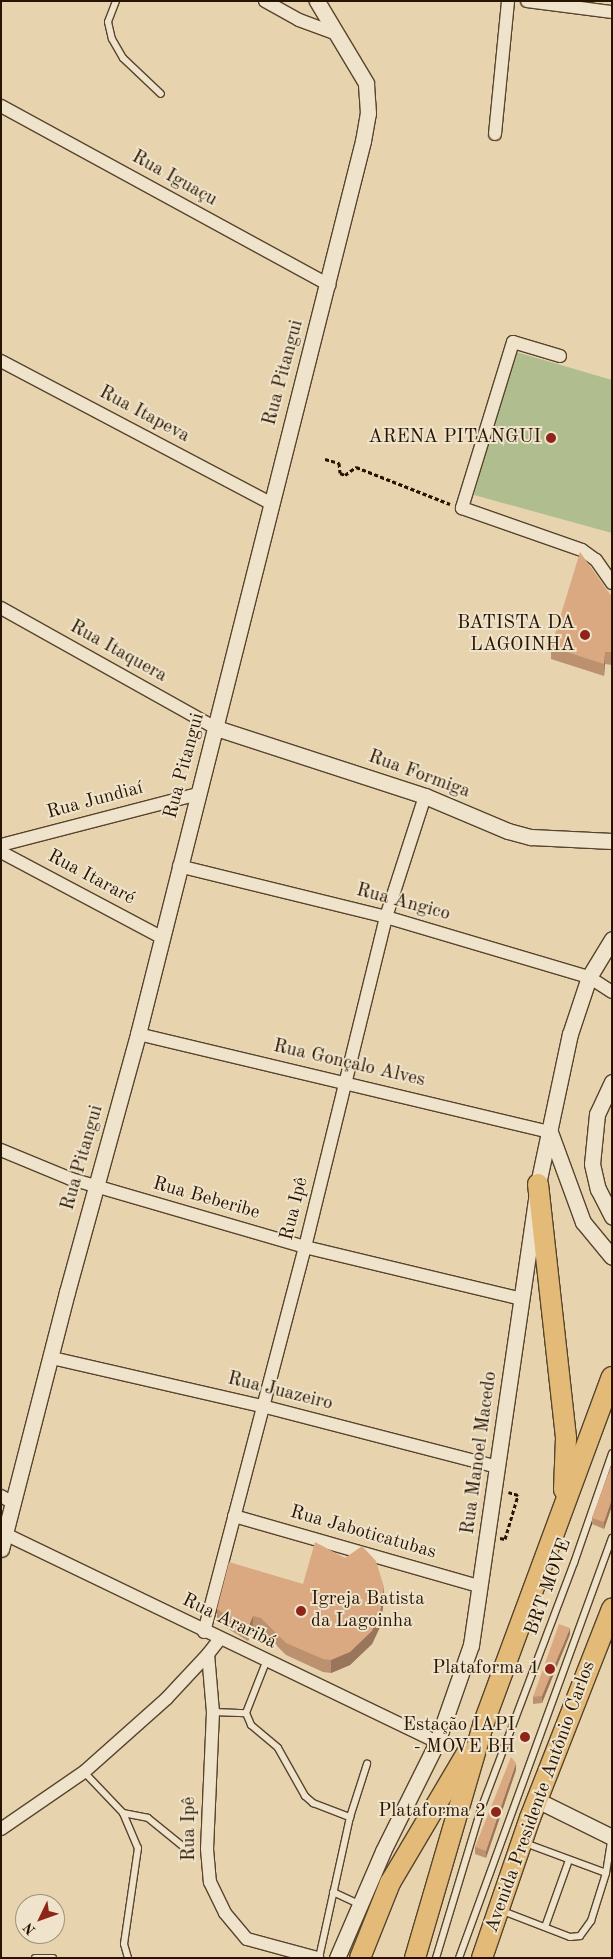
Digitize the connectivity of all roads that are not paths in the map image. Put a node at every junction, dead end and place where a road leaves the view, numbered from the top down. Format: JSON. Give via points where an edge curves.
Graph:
{"nodes":[{"id":1,"x":116,"y":1,"type":"edge"},
{"id":2,"x":265,"y":1,"type":"edge"},
{"id":3,"x":317,"y":1,"type":"edge"},
{"id":4,"x":508,"y":1,"type":"edge"},
{"id":5,"x":527,"y":1,"type":"edge"},
{"id":6,"x":612,"y":12,"type":"edge"},
{"id":7,"x":337,"y":34,"type":"junction"},
{"id":8,"x":161,"y":94,"type":"dead end"},
{"id":9,"x":1,"y":106,"type":"edge"},
{"id":10,"x":496,"y":134,"type":"dead end"},
{"id":11,"x":329,"y":285,"type":"junction"},
{"id":12,"x":560,"y":356,"type":"dead end"},
{"id":13,"x":1,"y":361,"type":"edge"},
{"id":14,"x":270,"y":503,"type":"junction"},
{"id":15,"x":612,"y":583,"type":"edge"},
{"id":16,"x":1,"y":608,"type":"edge"},
{"id":17,"x":216,"y":728,"type":"junction"},
{"id":18,"x":198,"y":794,"type":"junction"},
{"id":19,"x":425,"y":796,"type":"junction"},
{"id":20,"x":612,"y":841,"type":"edge"},
{"id":21,"x":1,"y":844,"type":"edge"},
{"id":22,"x":1,"y":852,"type":"edge"},
{"id":23,"x":179,"y":866,"type":"junction"},
{"id":24,"x":386,"y":917,"type":"junction"},
{"id":25,"x":162,"y":938,"type":"junction"},
{"id":26,"x":612,"y":939,"type":"edge"},
{"id":27,"x":589,"y":977,"type":"junction"},
{"id":28,"x":612,"y":992,"type":"edge"},
{"id":29,"x":138,"y":1034,"type":"junction"},
{"id":30,"x":346,"y":1081,"type":"junction"},
{"id":31,"x":612,"y":1082,"type":"edge"},
{"id":32,"x":550,"y":1132,"type":"junction"},
{"id":33,"x":1,"y":1150,"type":"edge"},
{"id":34,"x":538,"y":1184,"type":"junction"},
{"id":35,"x":95,"y":1187,"type":"junction"},
{"id":36,"x":612,"y":1217,"type":"edge"},
{"id":37,"x":306,"y":1247,"type":"junction"},
{"id":38,"x":612,"y":1257,"type":"edge"},
{"id":39,"x":522,"y":1299,"type":"junction"},
{"id":40,"x":52,"y":1358,"type":"junction"},
{"id":41,"x":612,"y":1377,"type":"edge"},
{"id":42,"x":262,"y":1406,"type":"junction"},
{"id":43,"x":612,"y":1454,"type":"edge"},
{"id":44,"x":498,"y":1467,"type":"junction"},
{"id":45,"x":7,"y":1500,"type":"edge"},
{"id":46,"x":564,"y":1509,"type":"junction"},
{"id":47,"x":234,"y":1516,"type":"junction"},
{"id":48,"x":3,"y":1536,"type":"edge"},
{"id":49,"x":612,"y":1538,"type":"edge"},
{"id":50,"x":1,"y":1550,"type":"edge"},
{"id":51,"x":481,"y":1587,"type":"junction"},
{"id":52,"x":612,"y":1609,"type":"edge"},
{"id":53,"x":204,"y":1632,"type":"junction"},
{"id":54,"x":219,"y":1640,"type":"junction"},
{"id":55,"x":208,"y":1654,"type":"junction"},
{"id":56,"x":266,"y":1662,"type":"junction"},
{"id":57,"x":213,"y":1712,"type":"junction"},
{"id":58,"x":246,"y":1713,"type":"junction"},
{"id":59,"x":483,"y":1725,"type":"junction"},
{"id":60,"x":436,"y":1742,"type":"junction"},
{"id":61,"x":367,"y":1764,"type":"dead end"},
{"id":62,"x":84,"y":1772,"type":"junction"},
{"id":63,"x":537,"y":1800,"type":"junction"},
{"id":64,"x":123,"y":1813,"type":"junction"},
{"id":65,"x":350,"y":1817,"type":"junction"},
{"id":66,"x":1,"y":1828,"type":"edge"},
{"id":67,"x":612,"y":1837,"type":"edge"},
{"id":68,"x":522,"y":1842,"type":"junction"},
{"id":69,"x":191,"y":1853,"type":"dead end"},
{"id":70,"x":570,"y":1860,"type":"junction"},
{"id":71,"x":606,"y":1873,"type":"junction"},
{"id":72,"x":333,"y":1892,"type":"junction"},
{"id":73,"x":360,"y":1905,"type":"junction"},
{"id":74,"x":499,"y":1909,"type":"junction"},
{"id":75,"x":545,"y":1927,"type":"junction"},
{"id":76,"x":36,"y":1958,"type":"edge"},
{"id":77,"x":52,"y":1958,"type":"edge"},
{"id":78,"x":128,"y":1958,"type":"edge"},
{"id":79,"x":318,"y":1958,"type":"edge"},
{"id":80,"x":337,"y":1958,"type":"edge"},
{"id":81,"x":360,"y":1958,"type":"edge"},
{"id":82,"x":415,"y":1958,"type":"edge"},
{"id":83,"x":436,"y":1958,"type":"edge"},
{"id":84,"x":459,"y":1958,"type":"edge"},
{"id":85,"x":482,"y":1958,"type":"edge"}],
"edges":[{"from":1,"to":8,"type":"lane","via":[[108,22],[112,39],[123,58]]},
{"from":2,"to":7,"type":"street","via":[[298,20]]},
{"from":3,"to":7,"type":"street","name":"Rua Pitangui"},
{"from":4,"to":10,"type":"street"},
{"from":5,"to":6,"type":"street"},
{"from":7,"to":11,"type":"street","name":"Rua Pitangui","via":[[366,83],[368,113]]},
{"from":9,"to":11,"type":"street","name":"Rua Iguaçu"},
{"from":11,"to":14,"type":"street","name":"Rua Pitangui"},
{"from":12,"to":15,"type":"street","via":[[513,342],[462,508],[582,550],[596,560]]},
{"from":13,"to":14,"type":"street","name":"Rua Itapeva"},
{"from":14,"to":17,"type":"street","name":"Rua Pitangui"},
{"from":16,"to":17,"type":"street","name":"Rua Itaquera"},
{"from":17,"to":18,"type":"street","name":"Rua Pitangui"},
{"from":17,"to":19,"type":"street","name":"Rua Formiga"},
{"from":18,"to":21,"type":"street","name":"Rua Jundiaí"},
{"from":18,"to":23,"type":"street","name":"Rua Pitangui"},
{"from":19,"to":20,"type":"street","name":"Rua Formiga","via":[[497,827],[531,837]]},
{"from":19,"to":24,"type":"street","name":"Rua Ipê"},
{"from":22,"to":25,"type":"street","name":"Rua Itararé"},
{"from":23,"to":24,"type":"street","name":"Rua Angico"},
{"from":23,"to":25,"type":"street","name":"Rua Pitangui"},
{"from":24,"to":27,"type":"street","name":"Rua Angico"},
{"from":24,"to":30,"type":"street","name":"Rua Ipê"},
{"from":25,"to":29,"type":"street","name":"Rua Pitangui"},
{"from":26,"to":27,"type":"street","name":"Rua Manoel Macedo"},
{"from":27,"to":28,"type":"street","name":"Rua Angico"},
{"from":27,"to":32,"type":"street","name":"Rua Manoel Macedo","via":[[570,1034]]},
{"from":29,"to":30,"type":"street","name":"Rua Gonçalo Alves"},
{"from":29,"to":35,"type":"street","name":"Rua Pitangui"},
{"from":30,"to":32,"type":"street","name":"Rua Gonçalo Alves"},
{"from":30,"to":37,"type":"street","name":"Rua Ipê"},
{"from":31,"to":36,"type":"street","via":[[597,1114],[592,1164],[598,1189]]},
{"from":32,"to":34,"type":"street","name":"Rua Manoel Macedo"},
{"from":32,"to":38,"type":"street","via":[[576,1206],[594,1238]]},
{"from":33,"to":35,"type":"street","name":"Rua Beberibe"},
{"from":34,"to":39,"type":"street","name":"Rua Manoel Macedo"},
{"from":34,"to":46,"type":"highway","via":[[566,1438]]},
{"from":35,"to":37,"type":"street","name":"Rua Beberibe"},
{"from":35,"to":40,"type":"street","name":"Rua Pitangui"},
{"from":37,"to":39,"type":"street","name":"Rua Beberibe"},
{"from":37,"to":42,"type":"street","name":"Rua Ipê"},
{"from":39,"to":44,"type":"street","name":"Rua Manoel Macedo"},
{"from":40,"to":42,"type":"street","name":"Rua Juazeiro"},
{"from":40,"to":45,"type":"street","name":"Rua Pitangui"},
{"from":41,"to":46,"type":"highway"},
{"from":42,"to":44,"type":"street","name":"Rua Juazeiro"},
{"from":42,"to":47,"type":"street","name":"Rua Ipê"},
{"from":43,"to":83,"type":"lane","name":"BRT MOVE","via":[[481,1809]]},
{"from":44,"to":51,"type":"street","name":"Rua Manoel Macedo"},
{"from":45,"to":48,"type":"street","name":"Rua Pitangui"},
{"from":46,"to":59,"type":"highway"},
{"from":47,"to":51,"type":"street","name":"Rua Jaboticatubas"},
{"from":47,"to":53,"type":"street","name":"Rua Ipê"},
{"from":48,"to":50,"type":"street","name":"Rua Pitangui"},
{"from":48,"to":53,"type":"street","name":"Rua Araribá"},
{"from":49,"to":84,"type":"lane"},
{"from":51,"to":60,"type":"street","name":"Rua Manoel Macedo","via":[[471,1645]]},
{"from":52,"to":63,"type":"highway","name":"Avenida Presidente Antônio Carlos"},
{"from":53,"to":54,"type":"street","name":"Rua Araribá"},
{"from":54,"to":55,"type":"street"},
{"from":54,"to":56,"type":"street","name":"Rua Araribá"},
{"from":55,"to":57,"type":"street","name":"Rua Ipê"},
{"from":55,"to":62,"type":"street","via":[[167,1698]]},
{"from":56,"to":58,"type":"lane"},
{"from":56,"to":60,"type":"street","name":"Rua Araribá"},
{"from":57,"to":58,"type":"lane"},
{"from":57,"to":79,"type":"street","name":"Rua Ipê","via":[[207,1848],[210,1882],[225,1913],[247,1939]]},
{"from":58,"to":65,"type":"lane","via":[[252,1725],[278,1748],[305,1796],[313,1803]]},
{"from":59,"to":81,"type":"highway","via":[[390,1883]]},
{"from":59,"to":82,"type":"highway"},
{"from":60,"to":73,"type":"street","name":"Rua Manoel Macedo"},
{"from":61,"to":65,"type":"lane"},
{"from":62,"to":64,"type":"lane"},
{"from":62,"to":66,"type":"street"},
{"from":63,"to":67,"type":"street"},
{"from":63,"to":68,"type":"highway","name":"Avenida Presidente Antônio Carlos"},
{"from":64,"to":69,"type":"lane","via":[[148,1818]]},
{"from":64,"to":78,"type":"lane","via":[[134,1832],[138,1848],[124,1944]]},
{"from":65,"to":72,"type":"lane"},
{"from":67,"to":71,"type":"lane"},
{"from":68,"to":70,"type":"lane"},
{"from":68,"to":74,"type":"highway","name":"Avenida Presidente Antônio Carlos"},
{"from":70,"to":71,"type":"lane"},
{"from":70,"to":75,"type":"lane"},
{"from":71,"to":75,"type":"lane","via":[[591,1921],[580,1936],[570,1937]]},
{"from":72,"to":73,"type":"lane"},
{"from":72,"to":79,"type":"lane"},
{"from":73,"to":80,"type":"street","name":"Rua Manoel Macedo"},
{"from":74,"to":75,"type":"lane"},
{"from":74,"to":85,"type":"highway","name":"Avenida Presidente Antônio Carlos"},
{"from":76,"to":77,"type":"lane"}]}
